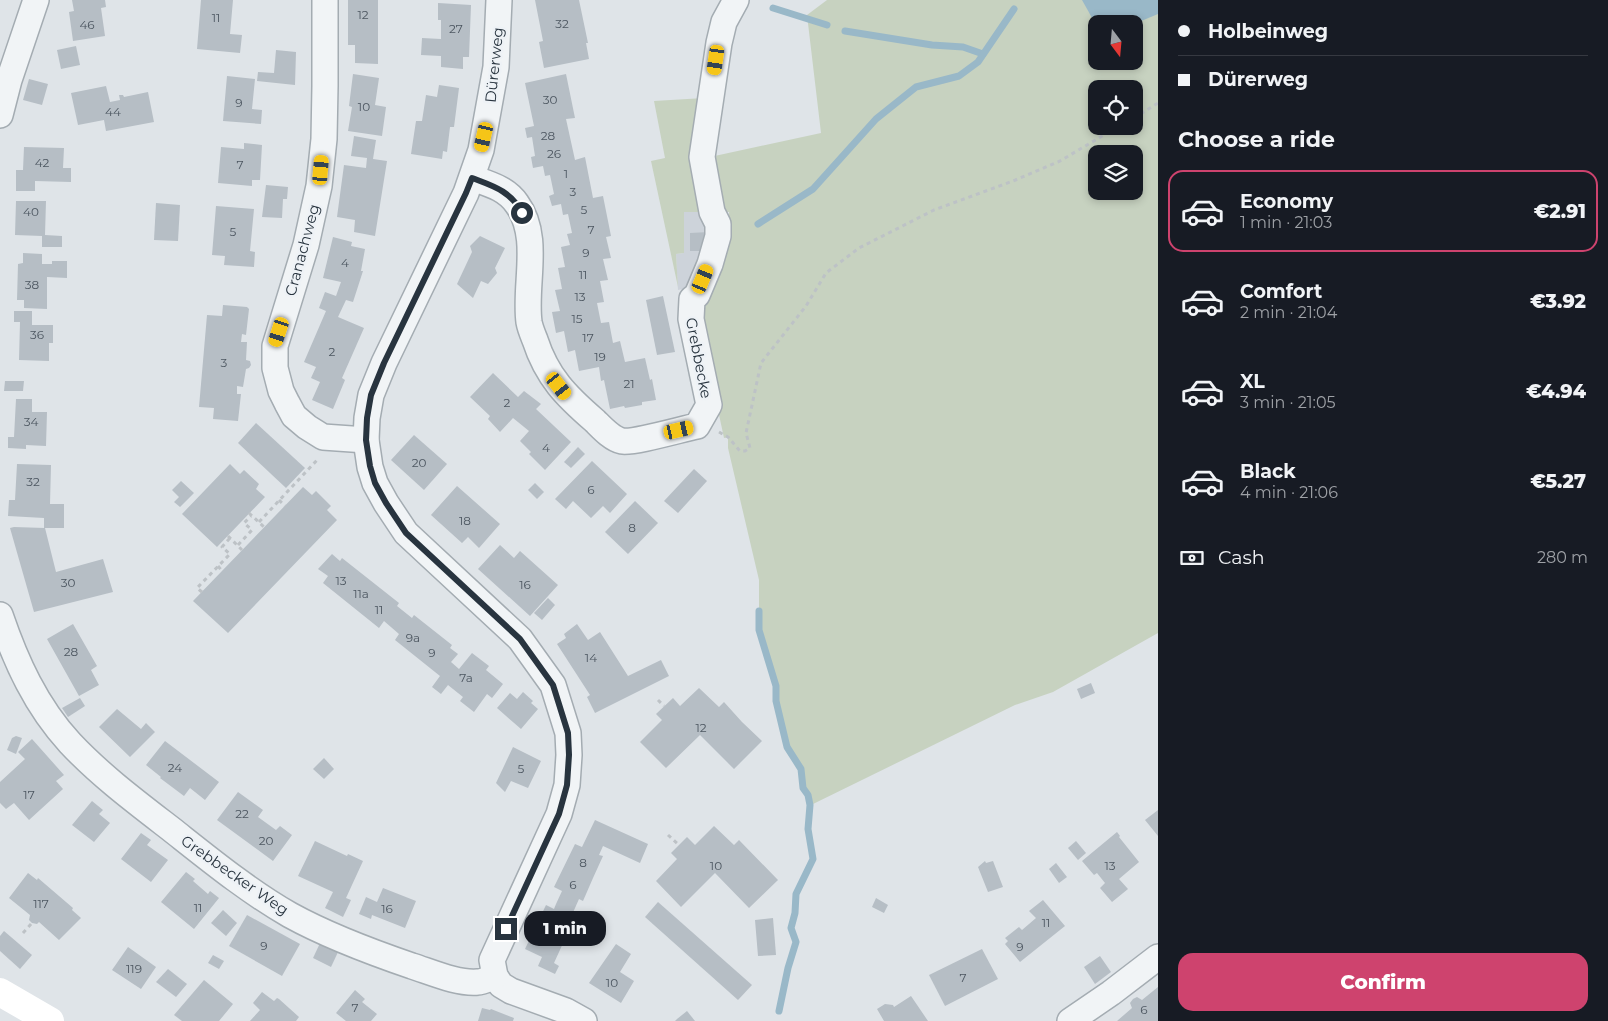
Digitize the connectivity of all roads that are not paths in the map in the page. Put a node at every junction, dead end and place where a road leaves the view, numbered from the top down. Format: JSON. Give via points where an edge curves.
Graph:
{"nodes":[{"id":1,"x":36,"y":0,"type":"edge"},
{"id":2,"x":325,"y":0,"type":"edge"},
{"id":3,"x":499,"y":0,"type":"edge"},
{"id":4,"x":736,"y":0,"type":"edge"},
{"id":5,"x":0,"y":115,"type":"edge"},
{"id":6,"x":472,"y":178,"type":"junction"},
{"id":7,"x":366,"y":440,"type":"junction"},
{"id":8,"x":0,"y":615,"type":"edge"},
{"id":9,"x":1158,"y":957,"type":"edge"},
{"id":10,"x":495,"y":976,"type":"junction"},
{"id":11,"x":0,"y":992,"type":"edge"},
{"id":12,"x":50,"y":1021,"type":"edge"},
{"id":13,"x":584,"y":1021,"type":"edge"},
{"id":14,"x":1070,"y":1021,"type":"edge"}],
"edges":[{"from":1,"to":5,"type":"street"},
{"from":2,"to":7,"type":"street","name":"Cranachweg","via":[[325,104],[319,186],[306,244],[275,346],[275,368],[281,391],[294,416],[307,427],[323,437]]},
{"from":3,"to":6,"type":"street","name":"Dürerweg","via":[[495,76],[487,124]]},
{"from":4,"to":6,"type":"street","name":"Grebbecke","via":[[724,22],[719,44],[702,157],[712,212],[718,224],[715,251],[690,306],[708,405],[697,426],[622,441],[568,398],[550,376],[529,324],[530,244],[526,222],[518,204],[509,195],[498,187]]},
{"from":6,"to":7,"type":"street","name":"Dürerweg","via":[[374,387]]},
{"from":7,"to":10,"type":"street","name":"Dürerweg","via":[[375,483],[406,533],[520,639],[553,685],[568,733],[567,785],[559,814],[492,960]]},
{"from":8,"to":10,"type":"street","name":"Grebbecker Weg","via":[[14,654],[32,689],[70,742],[143,808],[226,872],[290,914],[380,956],[467,982],[479,982]]},
{"from":9,"to":14,"type":"street"},
{"from":10,"to":13,"type":"street","via":[[501,985],[512,991]]},
{"from":11,"to":12,"type":"main road"}]}
